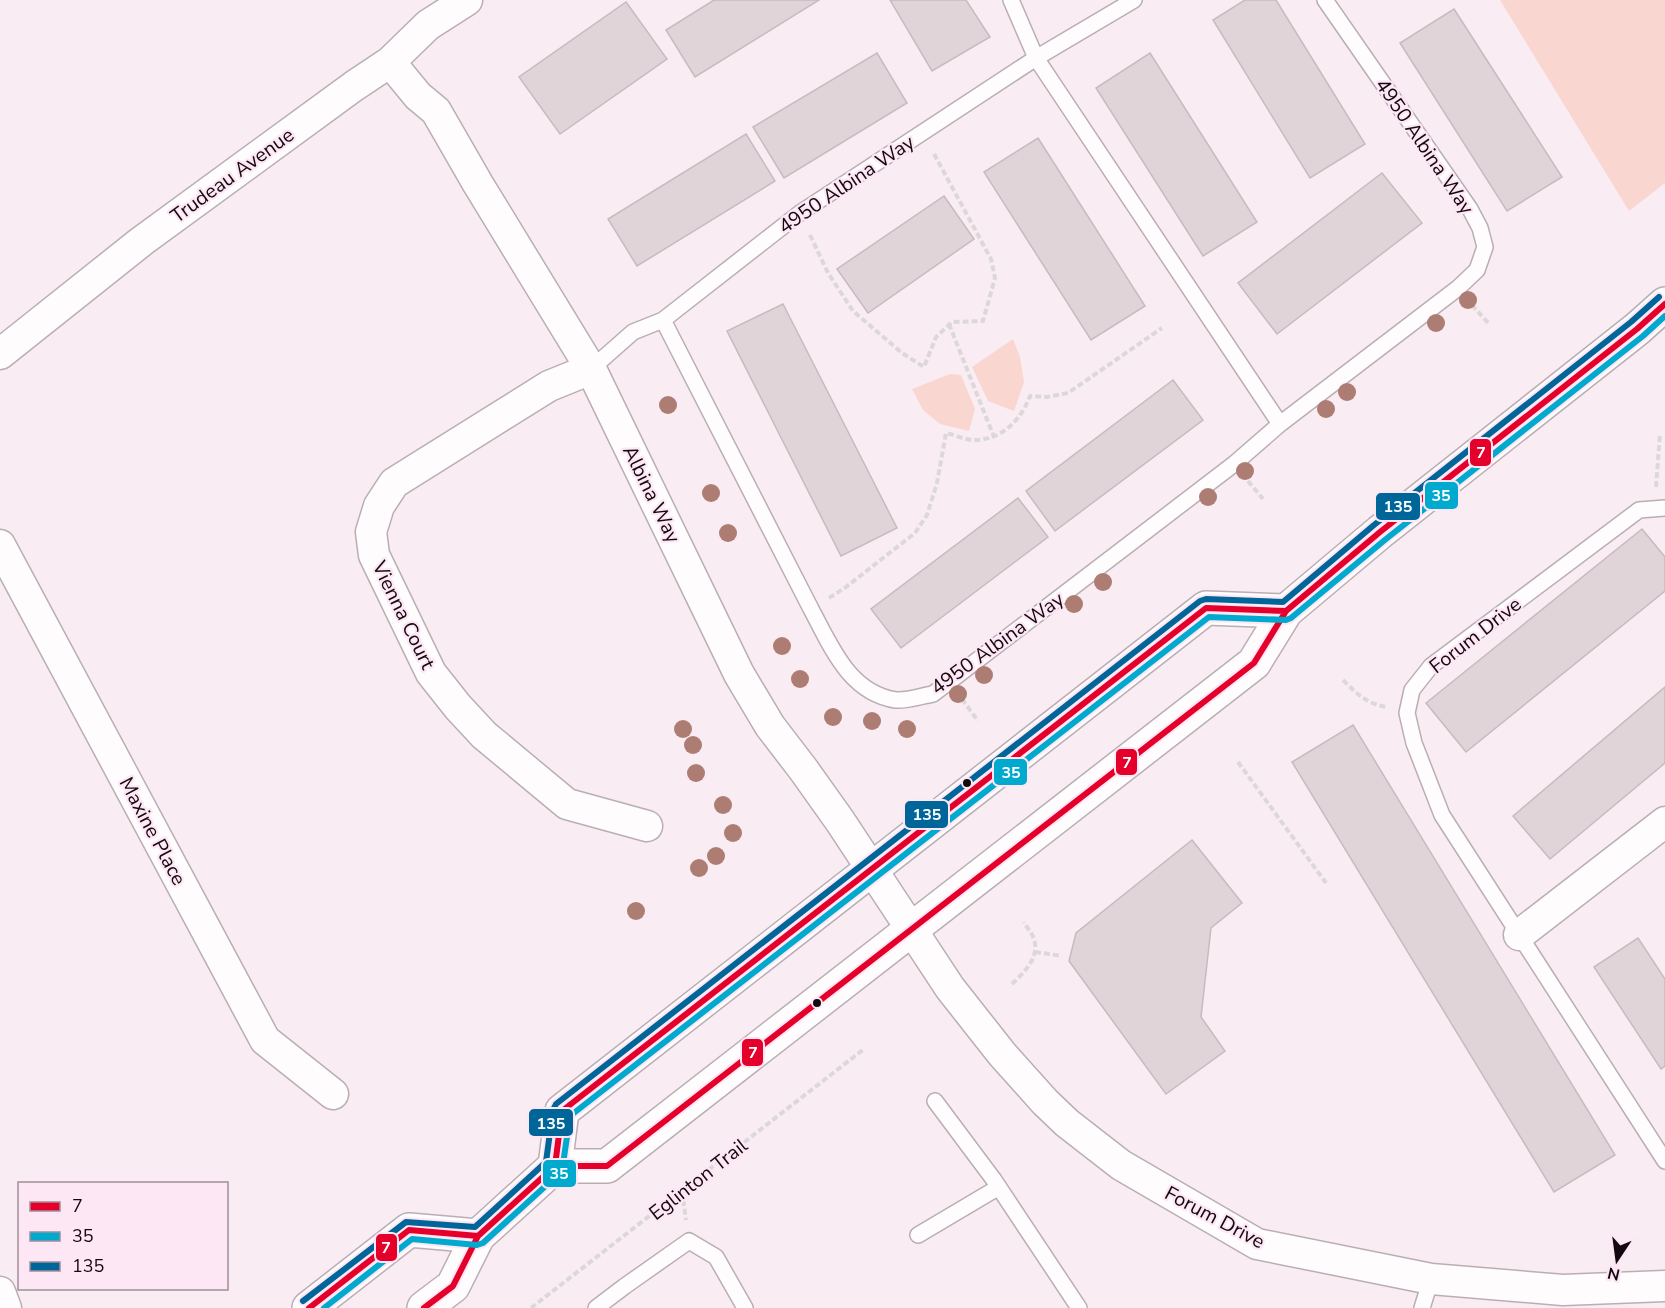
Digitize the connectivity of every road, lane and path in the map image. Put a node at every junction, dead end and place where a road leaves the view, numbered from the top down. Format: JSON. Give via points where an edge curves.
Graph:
{"nodes":[{"id":1,"x":467,"y":0,"type":"edge"},
{"id":2,"x":1011,"y":0,"type":"edge"},
{"id":3,"x":1134,"y":0,"type":"edge"},
{"id":4,"x":1325,"y":0,"type":"edge"},
{"id":5,"x":1036,"y":58,"type":"junction"},
{"id":6,"x":390,"y":62,"type":"junction"},
{"id":7,"x":922,"y":133,"type":"junction"},
{"id":8,"x":800,"y":213,"type":"junction"},
{"id":9,"x":1665,"y":304,"type":"edge"},
{"id":10,"x":663,"y":320,"type":"junction"},
{"id":11,"x":949,"y":324,"type":"junction"},
{"id":12,"x":1162,"y":328,"type":"dead end"},
{"id":13,"x":0,"y":354,"type":"edge"},
{"id":14,"x":591,"y":369,"type":"junction"},
{"id":15,"x":1280,"y":424,"type":"junction"},
{"id":16,"x":1660,"y":434,"type":"dead end"},
{"id":17,"x":994,"y":437,"type":"junction"},
{"id":18,"x":1656,"y":488,"type":"dead end"},
{"id":19,"x":1665,"y":508,"type":"edge"},
{"id":20,"x":0,"y":545,"type":"edge"},
{"id":21,"x":829,"y":598,"type":"dead end"},
{"id":22,"x":1286,"y":611,"type":"junction"},
{"id":23,"x":1343,"y":680,"type":"dead end"},
{"id":24,"x":1387,"y":708,"type":"dead end"},
{"id":25,"x":1238,"y":762,"type":"dead end"},
{"id":26,"x":1665,"y":822,"type":"edge"},
{"id":27,"x":647,"y":826,"type":"dead end"},
{"id":28,"x":872,"y":870,"type":"junction"},
{"id":29,"x":1326,"y":883,"type":"dead end"},
{"id":30,"x":1024,"y":922,"type":"dead end"},
{"id":31,"x":911,"y":929,"type":"junction"},
{"id":32,"x":1519,"y":934,"type":"junction"},
{"id":33,"x":1035,"y":952,"type":"junction"},
{"id":34,"x":1062,"y":956,"type":"dead end"},
{"id":35,"x":1012,"y":984,"type":"dead end"},
{"id":36,"x":864,"y":1049,"type":"dead end"},
{"id":37,"x":333,"y":1094,"type":"dead end"},
{"id":38,"x":935,"y":1101,"type":"dead end"},
{"id":39,"x":1665,"y":1161,"type":"edge"},
{"id":40,"x":555,"y":1166,"type":"junction"},
{"id":41,"x":999,"y":1187,"type":"junction"},
{"id":42,"x":682,"y":1191,"type":"junction"},
{"id":43,"x":478,"y":1236,"type":"junction"},
{"id":44,"x":918,"y":1236,"type":"dead end"},
{"id":45,"x":689,"y":1241,"type":"junction"},
{"id":46,"x":1431,"y":1279,"type":"junction"},
{"id":47,"x":1665,"y":1286,"type":"edge"},
{"id":48,"x":0,"y":1292,"type":"edge"},
{"id":49,"x":6,"y":1308,"type":"edge"},
{"id":50,"x":309,"y":1308,"type":"edge"},
{"id":51,"x":424,"y":1308,"type":"edge"},
{"id":52,"x":531,"y":1308,"type":"edge"},
{"id":53,"x":596,"y":1308,"type":"edge"},
{"id":54,"x":745,"y":1308,"type":"edge"},
{"id":55,"x":1079,"y":1308,"type":"edge"},
{"id":56,"x":1422,"y":1308,"type":"edge"}],
"edges":[{"from":1,"to":6,"type":"street","name":"Trudeau Avenue","via":[[428,25]]},
{"from":2,"to":5,"type":"lane"},
{"from":3,"to":5,"type":"lane","name":"4950 Albina Way"},
{"from":4,"to":15,"type":"lane","name":"4950 Albina Way","via":[[1470,209],[1485,247],[1477,270],[1458,288]]},
{"from":5,"to":7,"type":"lane","name":"4950 Albina Way"},
{"from":5,"to":15,"type":"lane"},
{"from":6,"to":13,"type":"street","name":"Trudeau Avenue","via":[[142,241]]},
{"from":6,"to":14,"type":"street","name":"Albina Way","via":[[436,111]]},
{"from":7,"to":8,"type":"lane","name":"4950 Albina Way"},
{"from":7,"to":11,"type":"path","via":[[991,259],[995,278],[983,321]]},
{"from":8,"to":10,"type":"lane","name":"4950 Albina Way"},
{"from":8,"to":11,"type":"path","via":[[828,273],[853,311],[902,353],[924,368],[936,336]]},
{"from":9,"to":22,"type":"main road"},
{"from":10,"to":14,"type":"lane","name":"4950 Albina Way","via":[[633,332]]},
{"from":10,"to":15,"type":"lane","name":"4950 Albina Way","via":[[833,650],[852,678],[873,693],[898,700],[933,694],[1234,464]]},
{"from":11,"to":17,"type":"path"},
{"from":12,"to":17,"type":"path","via":[[1068,393],[1030,396],[1016,422]]},
{"from":14,"to":27,"type":"street","name":"Vienna Court","via":[[549,386],[394,483],[379,506],[371,532],[374,555],[431,673],[484,735],[567,804]]},
{"from":14,"to":28,"type":"street","name":"Albina Way","via":[[739,674],[770,726]]},
{"from":16,"to":18,"type":"path"},
{"from":17,"to":21,"type":"path","via":[[972,440],[946,433],[934,494],[915,533]]},
{"from":19,"to":32,"type":"lane","name":"Forum Drive","via":[[1640,510],[1431,666],[1412,690],[1407,713],[1414,743],[1442,815]]},
{"from":20,"to":37,"type":"street","name":"Maxine Place","via":[[265,1040]]},
{"from":22,"to":28,"type":"main road","via":[[1206,609]]},
{"from":22,"to":31,"type":"main road","via":[[1254,663]]},
{"from":23,"to":24,"type":"path","via":[[1360,696]]},
{"from":25,"to":29,"type":"path"},
{"from":26,"to":32,"type":"street"},
{"from":28,"to":31,"type":"street","name":"Albina Way"},
{"from":28,"to":40,"type":"main road","via":[[562,1111]]},
{"from":30,"to":33,"type":"path","via":[[1034,939]]},
{"from":31,"to":40,"type":"main road","via":[[607,1166]]},
{"from":31,"to":46,"type":"street","name":"Forum Drive","via":[[967,1011],[1024,1079],[1067,1124],[1121,1165],[1257,1244]]},
{"from":32,"to":39,"type":"lane","name":"Forum Drive"},
{"from":33,"to":34,"type":"path"},
{"from":33,"to":35,"type":"path","via":[[1028,968]]},
{"from":36,"to":42,"type":"path","name":"Eglinton Trail"},
{"from":38,"to":41,"type":"lane"},
{"from":40,"to":43,"type":"main road"},
{"from":41,"to":44,"type":"lane"},
{"from":41,"to":55,"type":"lane"},
{"from":42,"to":45,"type":"path"},
{"from":42,"to":52,"type":"path","name":"Eglinton Trail"},
{"from":43,"to":50,"type":"main road","via":[[409,1230]]},
{"from":43,"to":51,"type":"main road","via":[[453,1286]]},
{"from":45,"to":53,"type":"lane"},
{"from":45,"to":54,"type":"lane","via":[[716,1257]]},
{"from":46,"to":47,"type":"street","name":"Forum Drive","via":[[1563,1290]]},
{"from":46,"to":56,"type":"lane"},
{"from":48,"to":49,"type":"street"}]}
